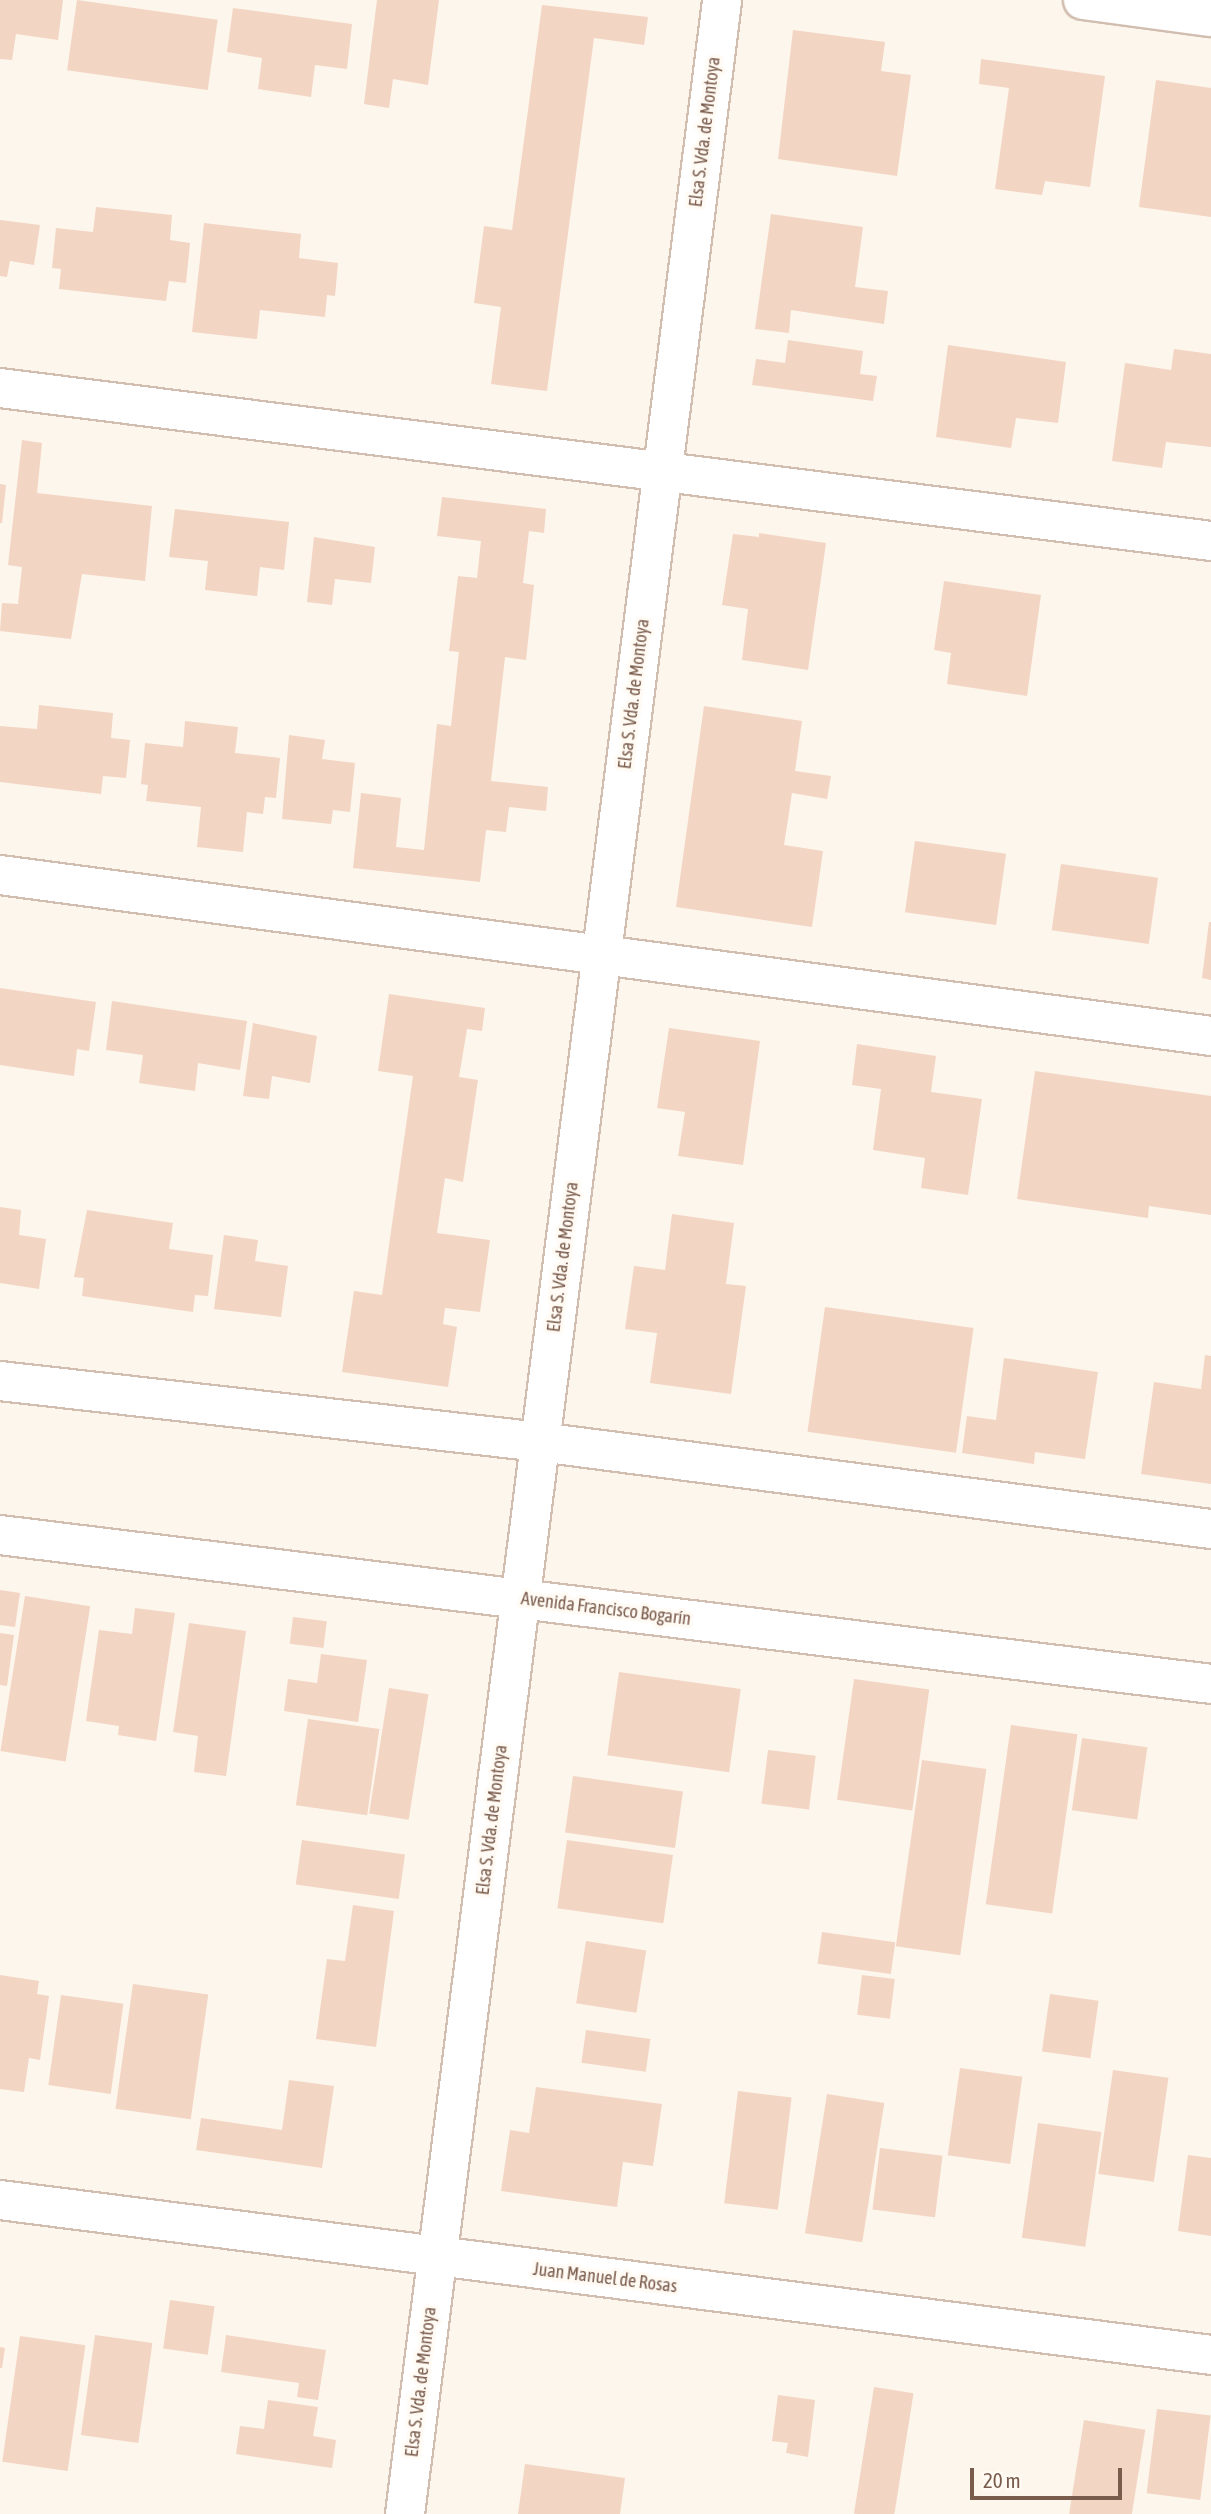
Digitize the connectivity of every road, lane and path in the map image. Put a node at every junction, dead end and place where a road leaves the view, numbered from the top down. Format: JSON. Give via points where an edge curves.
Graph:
{"nodes":[{"id":1,"x":722,"y":0,"type":"edge"},
{"id":2,"x":1083,"y":0,"type":"edge"},
{"id":3,"x":1211,"y":17,"type":"edge"},
{"id":4,"x":0,"y":388,"type":"edge"},
{"id":5,"x":662,"y":472,"type":"junction"},
{"id":6,"x":1211,"y":541,"type":"edge"},
{"id":7,"x":0,"y":875,"type":"edge"},
{"id":8,"x":601,"y":955,"type":"junction"},
{"id":9,"x":1211,"y":1036,"type":"edge"},
{"id":10,"x":0,"y":1381,"type":"edge"},
{"id":11,"x":540,"y":1442,"type":"junction"},
{"id":12,"x":1211,"y":1529,"type":"edge"},
{"id":13,"x":0,"y":1535,"type":"edge"},
{"id":14,"x":520,"y":1599,"type":"junction"},
{"id":15,"x":1211,"y":1684,"type":"edge"},
{"id":16,"x":0,"y":2200,"type":"edge"},
{"id":17,"x":437,"y":2256,"type":"junction"},
{"id":18,"x":1211,"y":2355,"type":"edge"},
{"id":19,"x":405,"y":2514,"type":"edge"}],
"edges":[{"from":1,"to":5,"type":"street","name":"Elsa S. Vda. de Montoya"},
{"from":2,"to":3,"type":"street"},
{"from":4,"to":5,"type":"street"},
{"from":5,"to":6,"type":"street"},
{"from":5,"to":8,"type":"street","name":"Elsa S. Vda. de Montoya"},
{"from":7,"to":8,"type":"street"},
{"from":8,"to":9,"type":"street"},
{"from":8,"to":11,"type":"street","name":"Elsa S. Vda. de Montoya"},
{"from":10,"to":11,"type":"street"},
{"from":11,"to":12,"type":"street"},
{"from":11,"to":14,"type":"street","name":"Elsa S. Vda. de Montoya"},
{"from":13,"to":14,"type":"street","name":"Avenida Francisco Bogarín"},
{"from":14,"to":15,"type":"street","name":"Avenida Francisco Bogarín"},
{"from":14,"to":17,"type":"street","name":"Elsa S. Vda. de Montoya"},
{"from":16,"to":17,"type":"street","name":"Juan Manuel de Rosas"},
{"from":17,"to":18,"type":"street","name":"Juan Manuel de Rosas"},
{"from":17,"to":19,"type":"street","name":"Elsa S. Vda. de Montoya"}]}
